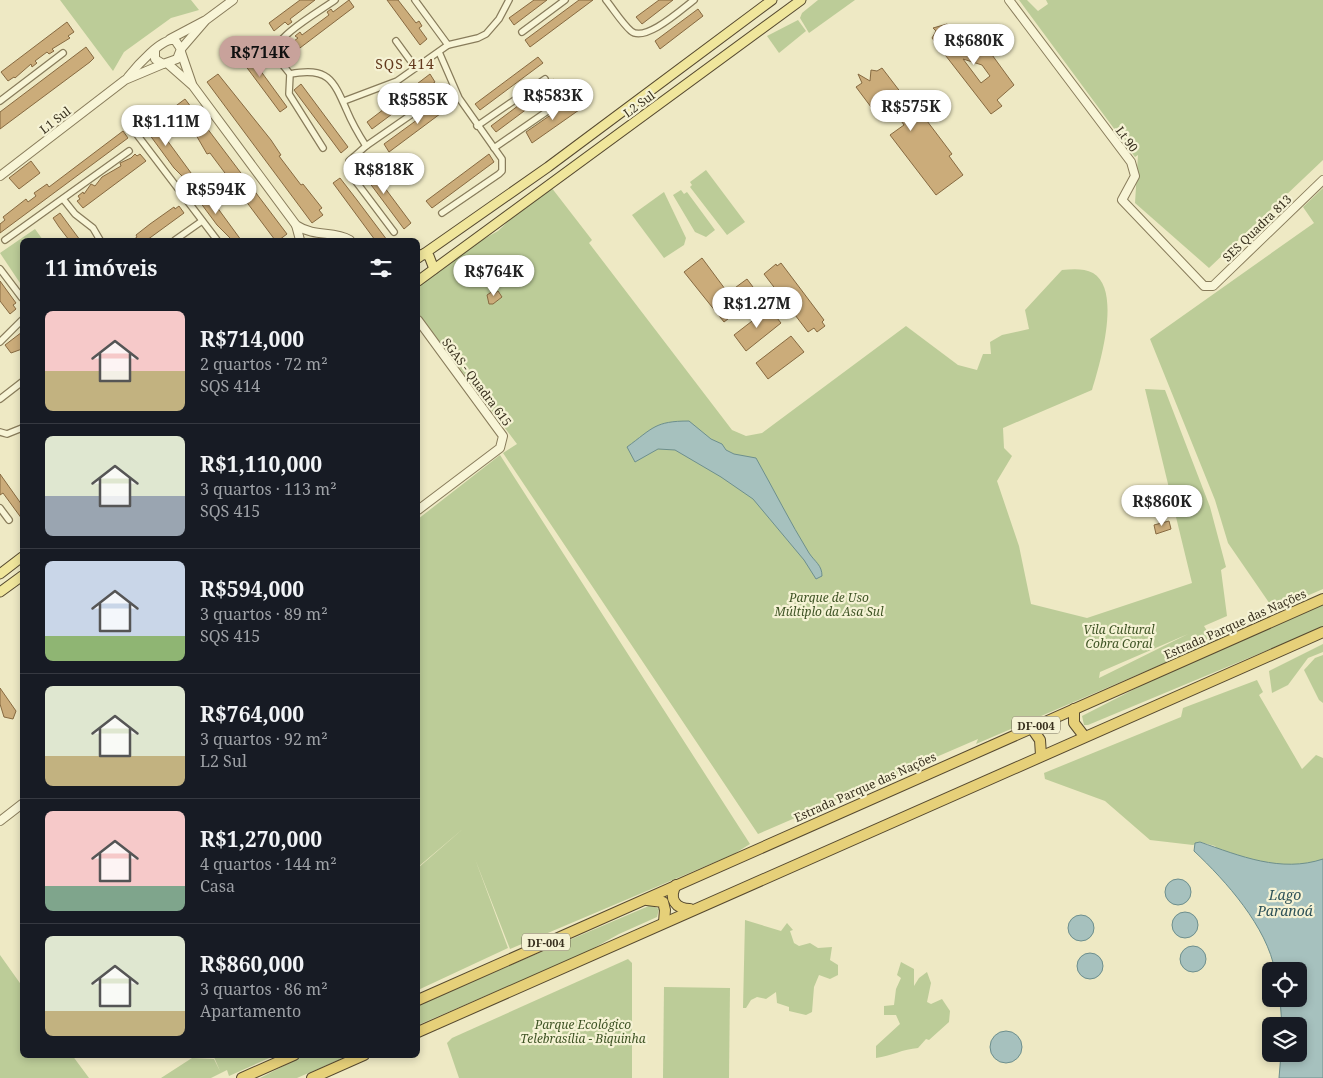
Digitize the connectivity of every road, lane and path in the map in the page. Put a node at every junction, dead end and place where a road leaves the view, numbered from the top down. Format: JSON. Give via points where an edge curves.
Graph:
{"nodes":[{"id":1,"x":233,"y":0,"type":"edge"},
{"id":2,"x":335,"y":0,"type":"edge"},
{"id":3,"x":415,"y":0,"type":"edge"},
{"id":4,"x":509,"y":0,"type":"edge"},
{"id":5,"x":565,"y":0,"type":"edge"},
{"id":6,"x":606,"y":0,"type":"edge"},
{"id":7,"x":694,"y":0,"type":"edge"},
{"id":8,"x":772,"y":0,"type":"edge"},
{"id":9,"x":801,"y":0,"type":"edge"},
{"id":10,"x":1009,"y":0,"type":"edge"},
{"id":11,"x":206,"y":20,"type":"junction"},
{"id":12,"x":522,"y":32,"type":"dead end"},
{"id":13,"x":170,"y":39,"type":"junction"},
{"id":14,"x":396,"y":41,"type":"dead end"},
{"id":15,"x":448,"y":45,"type":"junction"},
{"id":16,"x":155,"y":51,"type":"junction"},
{"id":17,"x":181,"y":51,"type":"junction"},
{"id":18,"x":439,"y":52,"type":"junction"},
{"id":19,"x":64,"y":53,"type":"dead end"},
{"id":20,"x":165,"y":64,"type":"junction"},
{"id":21,"x":416,"y":68,"type":"junction"},
{"id":22,"x":290,"y":74,"type":"junction"},
{"id":23,"x":545,"y":79,"type":"dead end"},
{"id":24,"x":125,"y":80,"type":"junction"},
{"id":25,"x":192,"y":86,"type":"junction"},
{"id":26,"x":441,"y":94,"type":"dead end"},
{"id":27,"x":344,"y":101,"type":"junction"},
{"id":28,"x":562,"y":101,"type":"dead end"},
{"id":29,"x":0,"y":102,"type":"edge"},
{"id":30,"x":477,"y":126,"type":"junction"},
{"id":31,"x":136,"y":132,"type":"dead end"},
{"id":32,"x":366,"y":146,"type":"junction"},
{"id":33,"x":323,"y":148,"type":"dead end"},
{"id":34,"x":494,"y":148,"type":"junction"},
{"id":35,"x":130,"y":151,"type":"dead end"},
{"id":36,"x":0,"y":176,"type":"edge"},
{"id":37,"x":1323,"y":180,"type":"edge"},
{"id":38,"x":63,"y":199,"type":"junction"},
{"id":39,"x":442,"y":213,"type":"dead end"},
{"id":40,"x":202,"y":221,"type":"junction"},
{"id":41,"x":296,"y":225,"type":"junction"},
{"id":42,"x":394,"y":232,"type":"dead end"},
{"id":43,"x":330,"y":234,"type":"junction"},
{"id":44,"x":99,"y":238,"type":"edge"},
{"id":45,"x":178,"y":238,"type":"edge"},
{"id":46,"x":215,"y":238,"type":"edge"},
{"id":47,"x":299,"y":238,"type":"edge"},
{"id":48,"x":325,"y":238,"type":"edge"},
{"id":49,"x":343,"y":238,"type":"edge"},
{"id":50,"x":6,"y":240,"type":"dead end"},
{"id":51,"x":420,"y":256,"type":"edge"},
{"id":52,"x":0,"y":269,"type":"edge"},
{"id":53,"x":434,"y":269,"type":"junction"},
{"id":54,"x":420,"y":280,"type":"edge"},
{"id":55,"x":1204,"y":286,"type":"joint"},
{"id":56,"x":20,"y":295,"type":"edge"},
{"id":57,"x":20,"y":322,"type":"edge"},
{"id":58,"x":420,"y":323,"type":"edge"},
{"id":59,"x":0,"y":342,"type":"edge"},
{"id":60,"x":20,"y":383,"type":"edge"},
{"id":61,"x":0,"y":398,"type":"edge"},
{"id":62,"x":20,"y":429,"type":"edge"},
{"id":63,"x":0,"y":432,"type":"edge"},
{"id":64,"x":0,"y":508,"type":"edge"},
{"id":65,"x":420,"y":508,"type":"edge"},
{"id":66,"x":10,"y":520,"type":"dead end"},
{"id":67,"x":20,"y":559,"type":"edge"},
{"id":68,"x":0,"y":574,"type":"edge"},
{"id":69,"x":20,"y":577,"type":"edge"},
{"id":70,"x":0,"y":592,"type":"edge"},
{"id":71,"x":1323,"y":599,"type":"edge"},
{"id":72,"x":1323,"y":632,"type":"edge"},
{"id":73,"x":1074,"y":709,"type":"junction"},
{"id":74,"x":1031,"y":727,"type":"junction"},
{"id":75,"x":1084,"y":736,"type":"junction"},
{"id":76,"x":1041,"y":755,"type":"junction"},
{"id":77,"x":20,"y":806,"type":"edge"},
{"id":78,"x":0,"y":821,"type":"edge"},
{"id":79,"x":676,"y":886,"type":"junction"},
{"id":80,"x":646,"y":900,"type":"junction"},
{"id":81,"x":692,"y":909,"type":"junction"},
{"id":82,"x":664,"y":922,"type":"junction"},
{"id":83,"x":420,"y":999,"type":"edge"},
{"id":84,"x":420,"y":1031,"type":"edge"},
{"id":85,"x":287,"y":1058,"type":"edge"},
{"id":86,"x":357,"y":1058,"type":"edge"},
{"id":87,"x":242,"y":1078,"type":"edge"},
{"id":88,"x":312,"y":1078,"type":"edge"}],
"edges":[{"from":1,"to":11,"type":"street"},
{"from":2,"to":22,"type":"street","via":[[284,36],[274,49],[274,54]]},
{"from":3,"to":15,"type":"street"},
{"from":4,"to":15,"type":"street","via":[[486,34]]},
{"from":5,"to":12,"type":"street"},
{"from":6,"to":7,"type":"street","via":[[631,31],[640,34],[653,30]]},
{"from":8,"to":51,"type":"main road","name":"L2 Sul","via":[[548,167]]},
{"from":9,"to":53,"type":"main road","name":"L2 Sul"},
{"from":10,"to":55,"type":"street","name":"Lt 90","via":[[1132,165],[1134,179],[1122,200]]},
{"from":11,"to":13,"type":"street"},
{"from":11,"to":17,"type":"street"},
{"from":13,"to":16,"type":"street"},
{"from":13,"to":17,"type":"street","via":[[178,42]]},
{"from":14,"to":21,"type":"street"},
{"from":15,"to":18,"type":"street"},
{"from":16,"to":20,"type":"street","via":[[155,59]]},
{"from":16,"to":24,"type":"street","name":"L1 Sul"},
{"from":17,"to":20,"type":"street","via":[[177,59]]},
{"from":17,"to":25,"type":"street"},
{"from":18,"to":21,"type":"street"},
{"from":18,"to":30,"type":"street","via":[[459,98]]},
{"from":19,"to":29,"type":"street"},
{"from":20,"to":24,"type":"street","name":"L1 Sul"},
{"from":20,"to":25,"type":"street"},
{"from":21,"to":27,"type":"street","via":[[397,81]]},
{"from":22,"to":27,"type":"street","via":[[319,72],[328,77]]},
{"from":22,"to":33,"type":"street","via":[[289,94]]},
{"from":23,"to":30,"type":"street"},
{"from":24,"to":36,"type":"street","name":"L1 Sul"},
{"from":25,"to":41,"type":"street"},
{"from":26,"to":32,"type":"street"},
{"from":27,"to":32,"type":"street"},
{"from":28,"to":34,"type":"street"},
{"from":30,"to":34,"type":"street"},
{"from":31,"to":40,"type":"street"},
{"from":32,"to":42,"type":"street","via":[[349,161],[349,172]]},
{"from":34,"to":39,"type":"street","via":[[502,160],[502,171]]},
{"from":35,"to":38,"type":"street"},
{"from":37,"to":55,"type":"street","name":"SES Quadra 813","via":[[1213,286]]},
{"from":38,"to":44,"type":"street"},
{"from":38,"to":50,"type":"street"},
{"from":40,"to":45,"type":"street"},
{"from":40,"to":46,"type":"street"},
{"from":41,"to":43,"type":"street","via":[[317,234]]},
{"from":41,"to":47,"type":"street"},
{"from":43,"to":48,"type":"street"},
{"from":43,"to":49,"type":"street"},
{"from":51,"to":53,"type":"main road","via":[[429,256]]},
{"from":52,"to":56,"type":"street"},
{"from":53,"to":54,"type":"main road","name":"L2 Sul"},
{"from":57,"to":59,"type":"street"},
{"from":58,"to":65,"type":"street","name":"SGAS - Quadra 615","via":[[503,436],[500,448]]},
{"from":60,"to":61,"type":"street"},
{"from":62,"to":63,"type":"street","via":[[7,434]]},
{"from":64,"to":66,"type":"street"},
{"from":67,"to":68,"type":"main road"},
{"from":69,"to":70,"type":"main road"},
{"from":71,"to":73,"type":"highway","name":"Estrada Parque das Nações","number":"DF-004"},
{"from":72,"to":75,"type":"highway","number":"DF-004"},
{"from":73,"to":74,"type":"highway","name":"Estrada Parque das Nações","number":"DF-004"},
{"from":73,"to":75,"type":"highway","via":[[1074,723]]},
{"from":74,"to":76,"type":"highway","via":[[1039,736]]},
{"from":74,"to":79,"type":"highway","name":"Estrada Parque das Nações","number":"DF-004"},
{"from":75,"to":76,"type":"highway","number":"DF-004"},
{"from":76,"to":81,"type":"highway","number":"DF-004"},
{"from":77,"to":78,"type":"street"},
{"from":79,"to":80,"type":"highway","name":"Estrada Parque das Nações","number":"DF-004"},
{"from":79,"to":81,"type":"highway","via":[[673,896],[676,905]]},
{"from":80,"to":82,"type":"highway","via":[[662,902]]},
{"from":80,"to":83,"type":"highway","name":"Estrada Parque das Nações","number":"DF-004"},
{"from":81,"to":82,"type":"highway","number":"DF-004"},
{"from":82,"to":84,"type":"highway","number":"DF-004"},
{"from":85,"to":87,"type":"highway"},
{"from":86,"to":88,"type":"highway"}]}
